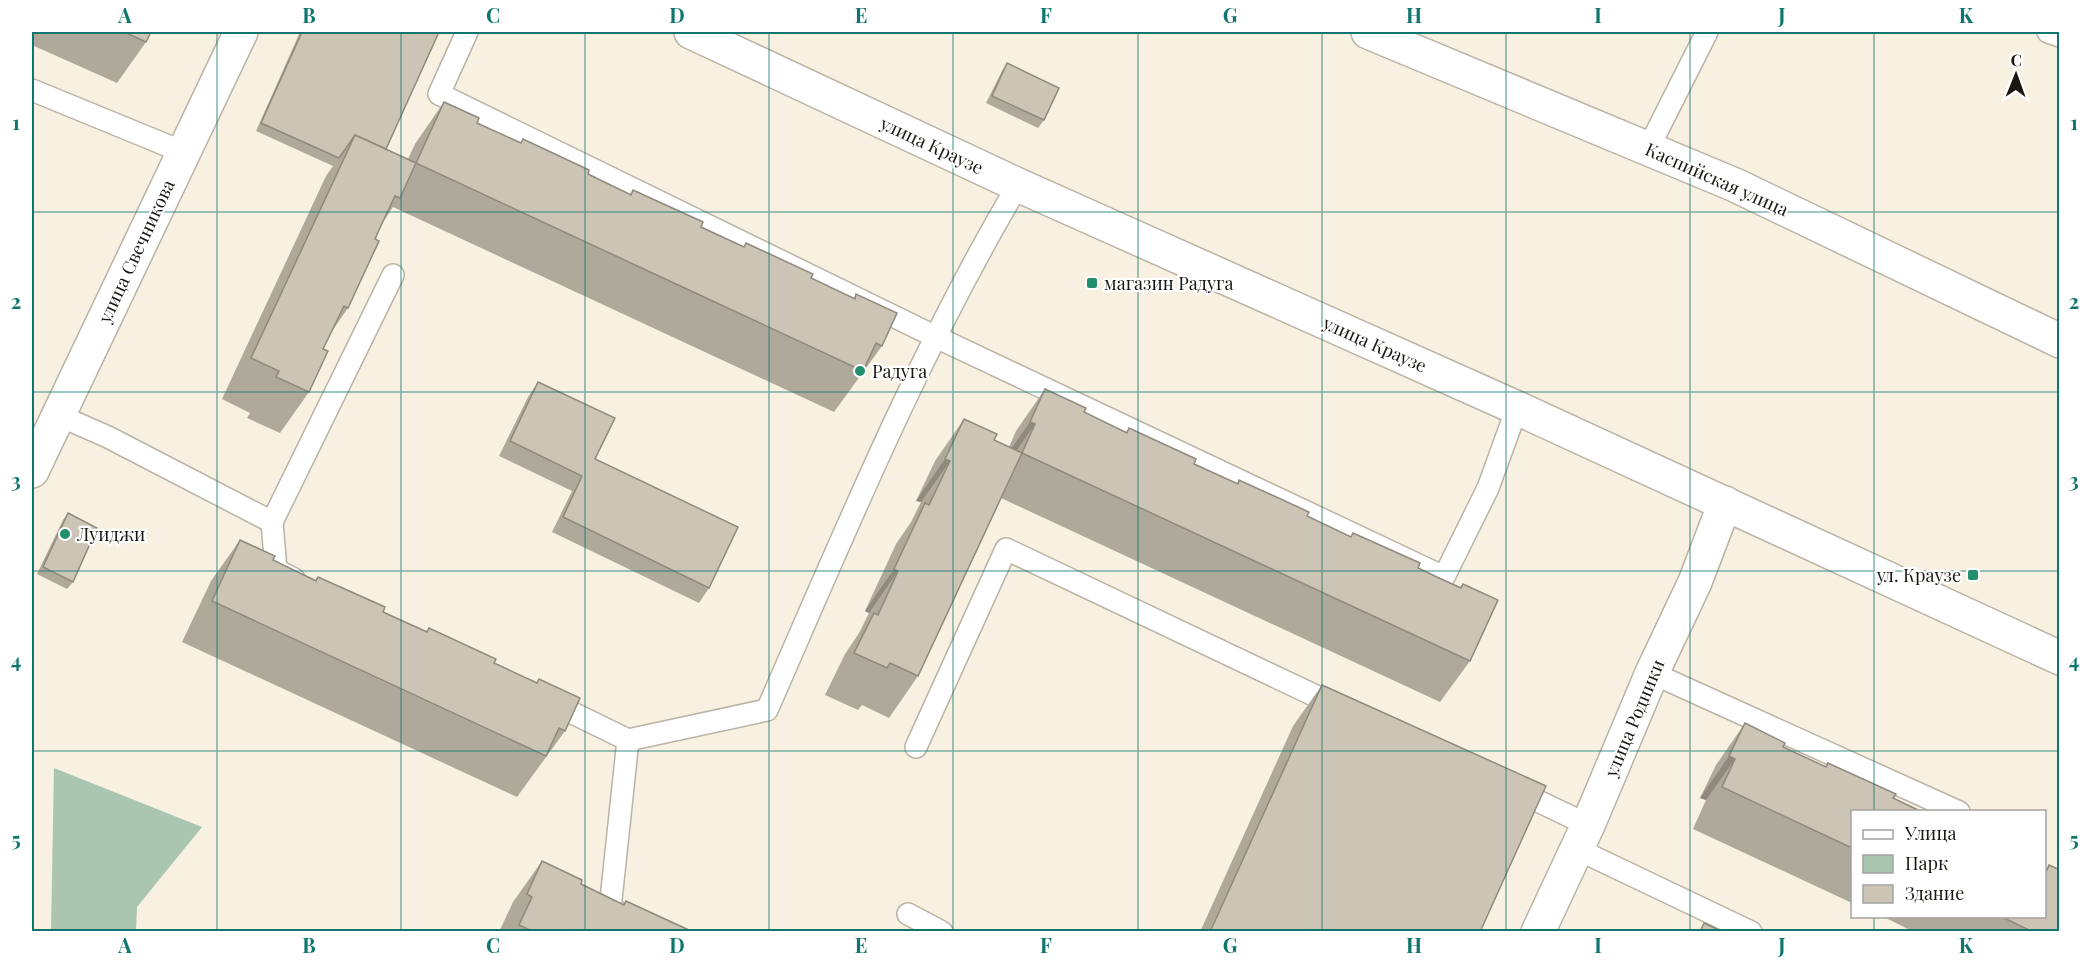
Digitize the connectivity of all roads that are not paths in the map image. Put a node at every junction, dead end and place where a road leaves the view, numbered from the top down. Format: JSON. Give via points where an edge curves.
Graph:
{"nodes":[{"id":1,"x":241,"y":32,"type":"edge"},
{"id":2,"x":467,"y":32,"type":"edge"},
{"id":3,"x":691,"y":32,"type":"edge"},
{"id":4,"x":1368,"y":32,"type":"edge"},
{"id":5,"x":1707,"y":32,"type":"edge"},
{"id":6,"x":2048,"y":32,"type":"edge"},
{"id":7,"x":2060,"y":36,"type":"edge"},
{"id":8,"x":32,"y":90,"type":"edge"},
{"id":9,"x":1648,"y":148,"type":"junction"},
{"id":10,"x":183,"y":152,"type":"junction"},
{"id":11,"x":1018,"y":185,"type":"junction"},
{"id":12,"x":393,"y":275,"type":"dead end"},
{"id":13,"x":936,"y":337,"type":"junction"},
{"id":14,"x":2060,"y":341,"type":"edge"},
{"id":15,"x":1517,"y":408,"type":"junction"},
{"id":16,"x":58,"y":415,"type":"junction"},
{"id":17,"x":32,"y":471,"type":"edge"},
{"id":18,"x":1725,"y":503,"type":"junction"},
{"id":19,"x":272,"y":522,"type":"junction"},
{"id":20,"x":308,"y":585,"type":"edge"},
{"id":21,"x":2060,"y":658,"type":"edge"},
{"id":22,"x":1653,"y":673,"type":"junction"},
{"id":23,"x":532,"y":693,"type":"edge"},
{"id":24,"x":1361,"y":717,"type":"edge"},
{"id":25,"x":628,"y":740,"type":"junction"},
{"id":26,"x":916,"y":747,"type":"dead end"},
{"id":27,"x":1497,"y":782,"type":"edge"},
{"id":28,"x":1955,"y":810,"type":"edge"},
{"id":29,"x":1582,"y":837,"type":"junction"},
{"id":30,"x":908,"y":914,"type":"dead end"},
{"id":31,"x":662,"y":932,"type":"edge"},
{"id":32,"x":942,"y":932,"type":"edge"},
{"id":33,"x":1538,"y":932,"type":"edge"},
{"id":34,"x":1751,"y":932,"type":"edge"}],
"edges":[{"from":1,"to":10,"type":"street","name":"улица Свечникова"},
{"from":2,"to":13,"type":"lane","via":[[439,94]]},
{"from":3,"to":11,"type":"street","name":"улица Краузе"},
{"from":4,"to":9,"type":"street","name":"Каспийская улица"},
{"from":5,"to":9,"type":"lane"},
{"from":6,"to":7,"type":"lane"},
{"from":8,"to":10,"type":"lane"},
{"from":9,"to":14,"type":"street","name":"Каспийская улица","via":[[1735,185]]},
{"from":10,"to":16,"type":"street","name":"улица Свечникова"},
{"from":11,"to":13,"type":"lane"},
{"from":11,"to":15,"type":"street","name":"улица Краузе"},
{"from":12,"to":19,"type":"lane"},
{"from":13,"to":15,"type":"lane","via":[[1444,577],[1488,488]]},
{"from":13,"to":25,"type":"lane","via":[[767,710]]},
{"from":15,"to":18,"type":"street","name":"улица Краузе"},
{"from":16,"to":17,"type":"street","name":"улица Свечникова"},
{"from":16,"to":19,"type":"lane"},
{"from":18,"to":21,"type":"street","name":"улица Краузе"},
{"from":18,"to":22,"type":"street","name":"улица Родники","via":[[1695,582]]},
{"from":19,"to":20,"type":"lane","via":[[276,570]]},
{"from":22,"to":28,"type":"lane"},
{"from":22,"to":29,"type":"street","name":"улица Родники"},
{"from":23,"to":25,"type":"lane"},
{"from":24,"to":26,"type":"lane","via":[[1006,549]]},
{"from":25,"to":31,"type":"lane","via":[[610,909]]},
{"from":27,"to":29,"type":"lane"},
{"from":29,"to":33,"type":"street","name":"улица Родники"},
{"from":29,"to":34,"type":"lane"},
{"from":30,"to":32,"type":"lane"}]}
